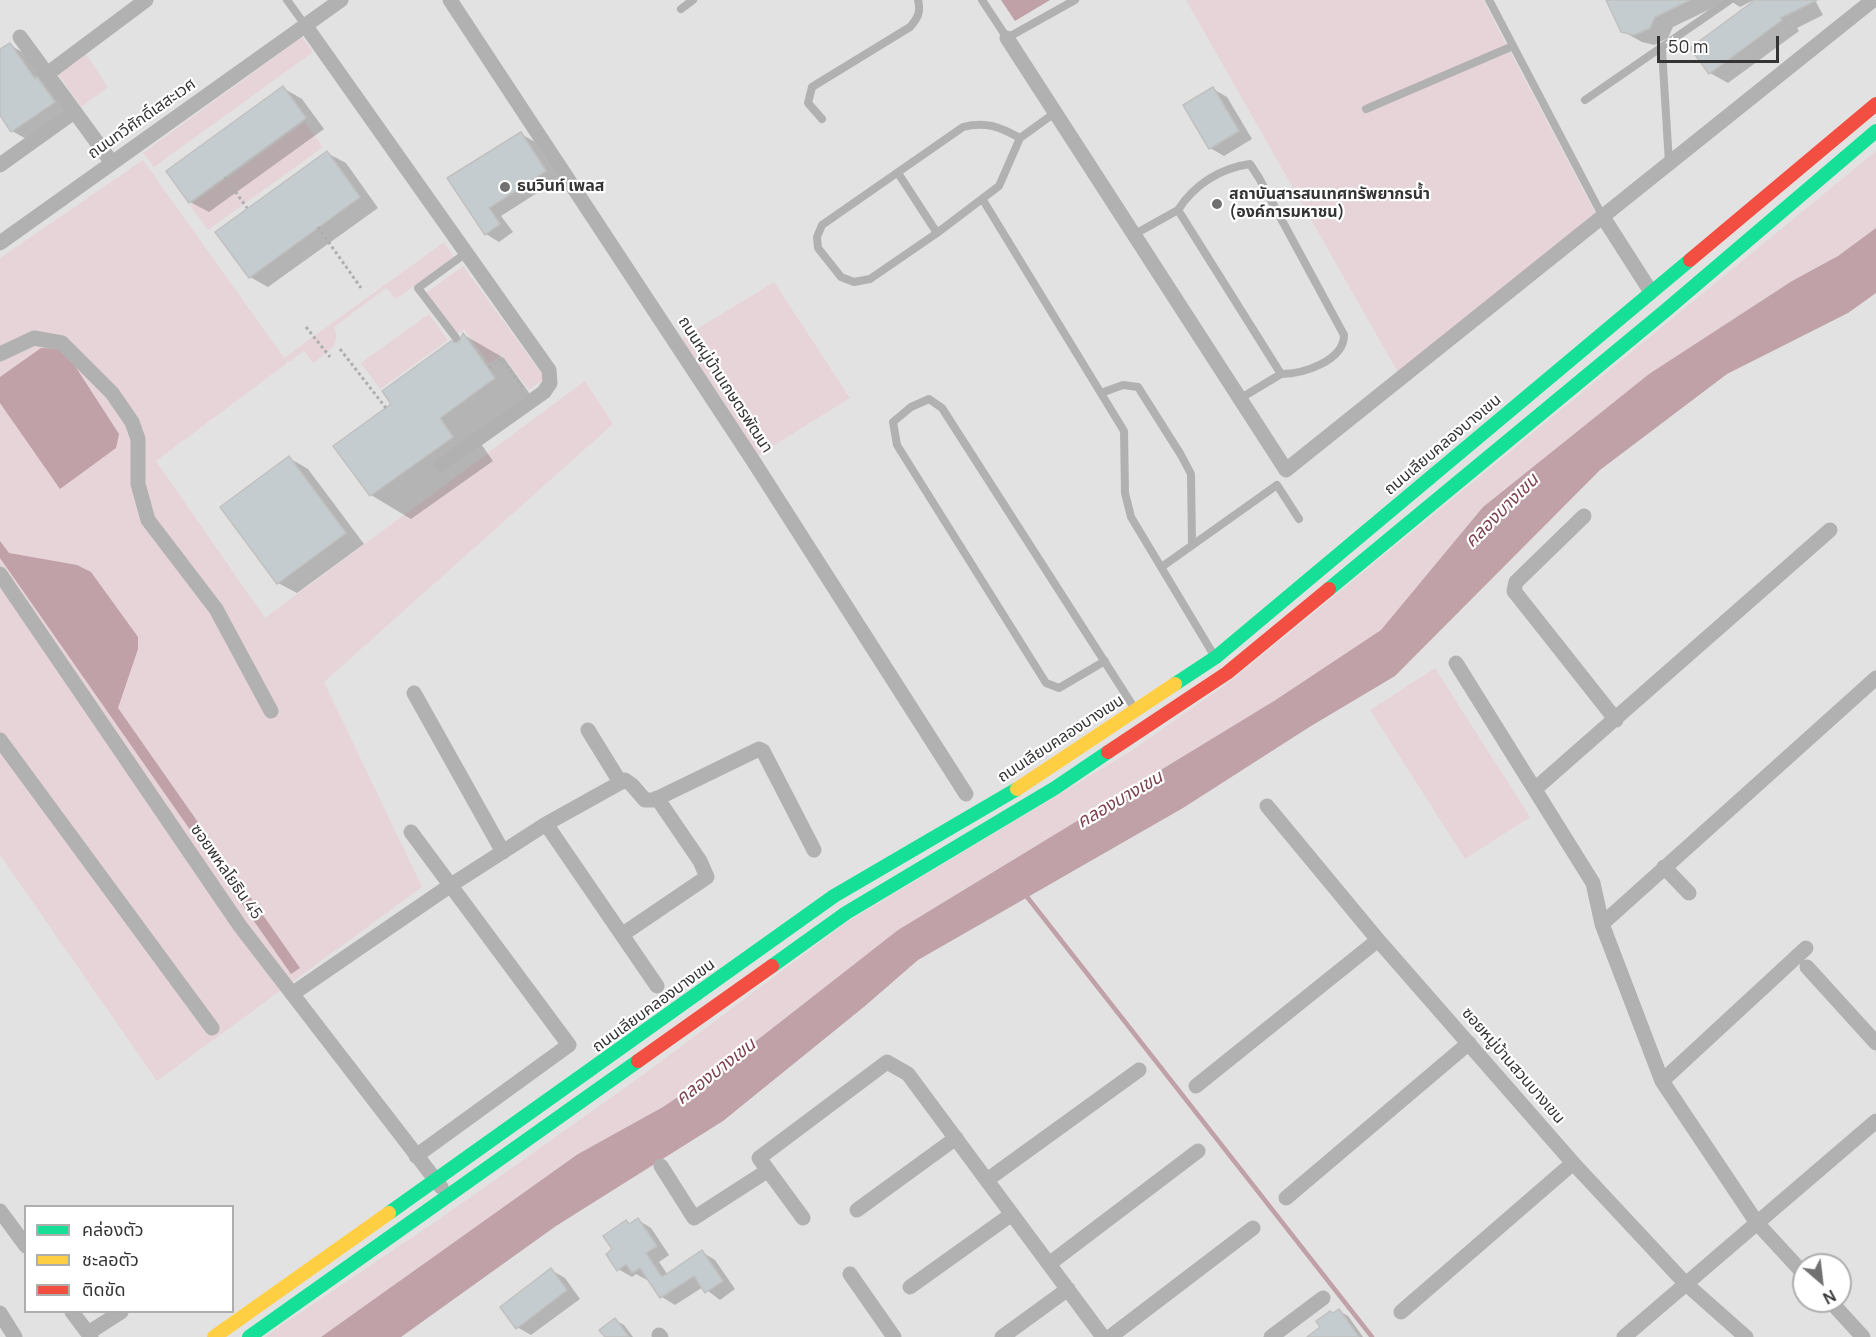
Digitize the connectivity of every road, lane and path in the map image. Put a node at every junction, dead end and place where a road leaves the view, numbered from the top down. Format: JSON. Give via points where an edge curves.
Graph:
{"nodes":[{"id":1,"x":146,"y":0,"type":"edge"},
{"id":2,"x":287,"y":0,"type":"edge"},
{"id":3,"x":341,"y":0,"type":"edge"},
{"id":4,"x":450,"y":0,"type":"edge"},
{"id":5,"x":693,"y":0,"type":"edge"},
{"id":6,"x":918,"y":0,"type":"edge"},
{"id":7,"x":982,"y":0,"type":"edge"},
{"id":8,"x":1075,"y":0,"type":"edge"},
{"id":9,"x":1489,"y":0,"type":"edge"},
{"id":10,"x":1730,"y":0,"type":"edge"},
{"id":11,"x":1873,"y":0,"type":"edge"},
{"id":12,"x":681,"y":9,"type":"dead end"},
{"id":13,"x":305,"y":26,"type":"junction"},
{"id":14,"x":20,"y":37,"type":"dead end"},
{"id":15,"x":1007,"y":38,"type":"junction"},
{"id":16,"x":1513,"y":46,"type":"junction"},
{"id":17,"x":1662,"y":50,"type":"junction"},
{"id":18,"x":47,"y":74,"type":"junction"},
{"id":19,"x":1585,"y":100,"type":"dead end"},
{"id":20,"x":1876,"y":104,"type":"edge"},
{"id":21,"x":1366,"y":109,"type":"dead end"},
{"id":22,"x":74,"y":112,"type":"junction"},
{"id":23,"x":1056,"y":112,"type":"junction"},
{"id":24,"x":822,"y":119,"type":"dead end"},
{"id":25,"x":1876,"y":131,"type":"edge"},
{"id":26,"x":1020,"y":138,"type":"junction"},
{"id":27,"x":107,"y":156,"type":"dead end"},
{"id":28,"x":1669,"y":163,"type":"junction"},
{"id":29,"x":0,"y":165,"type":"edge"},
{"id":30,"x":897,"y":173,"type":"junction"},
{"id":31,"x":225,"y":177,"type":"dead end"},
{"id":32,"x":983,"y":200,"type":"junction"},
{"id":33,"x":247,"y":208,"type":"dead end"},
{"id":34,"x":1178,"y":210,"type":"junction"},
{"id":35,"x":1603,"y":217,"type":"junction"},
{"id":36,"x":318,"y":227,"type":"dead end"},
{"id":37,"x":937,"y":233,"type":"junction"},
{"id":38,"x":1135,"y":234,"type":"junction"},
{"id":39,"x":0,"y":243,"type":"edge"},
{"id":40,"x":466,"y":253,"type":"junction"},
{"id":41,"x":361,"y":288,"type":"dead end"},
{"id":42,"x":1651,"y":292,"type":"junction"},
{"id":43,"x":1665,"y":311,"type":"junction"},
{"id":44,"x":306,"y":327,"type":"dead end"},
{"id":45,"x":456,"y":338,"type":"dead end"},
{"id":46,"x":340,"y":349,"type":"dead end"},
{"id":47,"x":0,"y":354,"type":"edge"},
{"id":48,"x":330,"y":357,"type":"dead end"},
{"id":49,"x":489,"y":368,"type":"dead end"},
{"id":50,"x":1281,"y":374,"type":"junction"},
{"id":51,"x":1101,"y":393,"type":"junction"},
{"id":52,"x":1241,"y":398,"type":"junction"},
{"id":53,"x":532,"y":400,"type":"junction"},
{"id":54,"x":386,"y":408,"type":"dead end"},
{"id":55,"x":441,"y":465,"type":"dead end"},
{"id":56,"x":1584,"y":516,"type":"dead end"},
{"id":57,"x":1299,"y":519,"type":"dead end"},
{"id":58,"x":1830,"y":530,"type":"dead end"},
{"id":59,"x":1192,"y":545,"type":"junction"},
{"id":60,"x":1163,"y":566,"type":"junction"},
{"id":61,"x":0,"y":574,"type":"edge"},
{"id":62,"x":1215,"y":657,"type":"junction"},
{"id":63,"x":1105,"y":661,"type":"junction"},
{"id":64,"x":1456,"y":663,"type":"dead end"},
{"id":65,"x":1876,"y":678,"type":"edge"},
{"id":66,"x":414,"y":693,"type":"dead end"},
{"id":67,"x":271,"y":711,"type":"dead end"},
{"id":68,"x":1136,"y":711,"type":"junction"},
{"id":69,"x":1616,"y":720,"type":"junction"},
{"id":70,"x":1147,"y":728,"type":"junction"},
{"id":71,"x":588,"y":730,"type":"dead end"},
{"id":72,"x":0,"y":740,"type":"edge"},
{"id":73,"x":620,"y":782,"type":"junction"},
{"id":74,"x":1535,"y":789,"type":"junction"},
{"id":75,"x":966,"y":794,"type":"dead end"},
{"id":76,"x":657,"y":798,"type":"junction"},
{"id":77,"x":1267,"y":806,"type":"dead end"},
{"id":78,"x":546,"y":824,"type":"junction"},
{"id":79,"x":411,"y":832,"type":"dead end"},
{"id":80,"x":814,"y":850,"type":"dead end"},
{"id":81,"x":503,"y":852,"type":"junction"},
{"id":82,"x":1664,"y":867,"type":"junction"},
{"id":83,"x":451,"y":885,"type":"junction"},
{"id":84,"x":1689,"y":893,"type":"dead end"},
{"id":85,"x":1602,"y":924,"type":"junction"},
{"id":86,"x":623,"y":934,"type":"junction"},
{"id":87,"x":1378,"y":940,"type":"junction"},
{"id":88,"x":1806,"y":948,"type":"dead end"},
{"id":89,"x":1807,"y":967,"type":"dead end"},
{"id":90,"x":657,"y":986,"type":"dead end"},
{"id":91,"x":292,"y":994,"type":"junction"},
{"id":92,"x":212,"y":1028,"type":"dead end"},
{"id":93,"x":1469,"y":1043,"type":"junction"},
{"id":94,"x":1876,"y":1043,"type":"edge"},
{"id":95,"x":1139,"y":1070,"type":"dead end"},
{"id":96,"x":1662,"y":1081,"type":"junction"},
{"id":97,"x":1196,"y":1086,"type":"dead end"},
{"id":98,"x":1876,"y":1122,"type":"edge"},
{"id":99,"x":956,"y":1138,"type":"junction"},
{"id":100,"x":1198,"y":1151,"type":"dead end"},
{"id":101,"x":416,"y":1156,"type":"junction"},
{"id":102,"x":1573,"y":1163,"type":"junction"},
{"id":103,"x":661,"y":1166,"type":"dead end"},
{"id":104,"x":767,"y":1170,"type":"junction"},
{"id":105,"x":987,"y":1180,"type":"junction"},
{"id":106,"x":436,"y":1181,"type":"junction"},
{"id":107,"x":448,"y":1197,"type":"junction"},
{"id":108,"x":1286,"y":1198,"type":"dead end"},
{"id":109,"x":0,"y":1210,"type":"edge"},
{"id":110,"x":857,"y":1210,"type":"dead end"},
{"id":111,"x":1012,"y":1214,"type":"junction"},
{"id":112,"x":803,"y":1218,"type":"dead end"},
{"id":113,"x":1757,"y":1223,"type":"junction"},
{"id":114,"x":1253,"y":1228,"type":"dead end"},
{"id":115,"x":24,"y":1243,"type":"edge"},
{"id":116,"x":1792,"y":1261,"type":"edge"},
{"id":117,"x":1049,"y":1264,"type":"junction"},
{"id":118,"x":850,"y":1274,"type":"dead end"},
{"id":119,"x":1685,"y":1283,"type":"junction"},
{"id":120,"x":910,"y":1287,"type":"dead end"},
{"id":121,"x":1068,"y":1289,"type":"junction"},
{"id":122,"x":1323,"y":1298,"type":"dead end"},
{"id":123,"x":1401,"y":1312,"type":"dead end"},
{"id":124,"x":0,"y":1313,"type":"edge"},
{"id":125,"x":73,"y":1313,"type":"edge"},
{"id":126,"x":118,"y":1313,"type":"edge"},
{"id":127,"x":1841,"y":1313,"type":"edge"},
{"id":128,"x":89,"y":1335,"type":"edge"},
{"id":129,"x":15,"y":1337,"type":"edge"},
{"id":130,"x":214,"y":1337,"type":"edge"},
{"id":131,"x":249,"y":1337,"type":"edge"},
{"id":132,"x":894,"y":1337,"type":"edge"},
{"id":133,"x":1002,"y":1337,"type":"edge"},
{"id":134,"x":1103,"y":1337,"type":"edge"},
{"id":135,"x":1110,"y":1337,"type":"edge"},
{"id":136,"x":1271,"y":1337,"type":"edge"},
{"id":137,"x":1624,"y":1337,"type":"edge"},
{"id":138,"x":1746,"y":1337,"type":"edge"},
{"id":139,"x":1863,"y":1337,"type":"edge"}],
"edges":[{"from":1,"to":18,"type":"street"},
{"from":2,"to":13,"type":"lane"},
{"from":3,"to":13,"type":"street","name":"ถนนทวีศักดิ์เสสะเวศ"},
{"from":4,"to":75,"type":"street","name":"ถนนหมู่บ้านเกษตรพัฒนา","via":[[753,459]]},
{"from":5,"to":12,"type":"lane"},
{"from":6,"to":24,"type":"lane","via":[[918,19],[910,27],[812,87],[808,103]]},
{"from":7,"to":15,"type":"lane"},
{"from":8,"to":15,"type":"lane"},
{"from":9,"to":16,"type":"lane"},
{"from":10,"to":17,"type":"lane"},
{"from":11,"to":28,"type":"street"},
{"from":13,"to":39,"type":"street","name":"ถนนทวีศักดิ์เสสะเวศ"},
{"from":13,"to":40,"type":"street"},
{"from":14,"to":18,"type":"street"},
{"from":15,"to":23,"type":"street"},
{"from":16,"to":21,"type":"lane"},
{"from":16,"to":35,"type":"lane"},
{"from":17,"to":19,"type":"lane"},
{"from":17,"to":28,"type":"lane"},
{"from":18,"to":22,"type":"street"},
{"from":20,"to":42,"type":"main road","name":"ถนนเลียบคลองบางเขน"},
{"from":22,"to":27,"type":"street"},
{"from":22,"to":29,"type":"street"},
{"from":23,"to":26,"type":"lane"},
{"from":23,"to":38,"type":"street"},
{"from":25,"to":43,"type":"main road"},
{"from":26,"to":30,"type":"lane","via":[[981,122],[963,127]]},
{"from":26,"to":32,"type":"lane","via":[[999,186]]},
{"from":28,"to":35,"type":"street"},
{"from":30,"to":37,"type":"lane"},
{"from":30,"to":37,"type":"lane","via":[[822,225],[818,248],[841,277],[854,282],[870,279]]},
{"from":31,"to":33,"type":"path"},
{"from":32,"to":37,"type":"lane"},
{"from":32,"to":51,"type":"lane"},
{"from":34,"to":38,"type":"lane"},
{"from":34,"to":50,"type":"lane"},
{"from":34,"to":50,"type":"lane","via":[[1198,185],[1234,166],[1250,164],[1259,178],[1344,335],[1344,346],[1335,356],[1296,374]]},
{"from":35,"to":42,"type":"street"},
{"from":35,"to":52,"type":"street","via":[[1286,470]]},
{"from":36,"to":41,"type":"path"},
{"from":38,"to":52,"type":"street"},
{"from":40,"to":45,"type":"lane","via":[[418,288]]},
{"from":40,"to":53,"type":"street","via":[[549,370],[550,383]]},
{"from":42,"to":43,"type":"main road"},
{"from":42,"to":62,"type":"main road","name":"ถนนเลียบคลองบางเขน"},
{"from":43,"to":70,"type":"main road","via":[[1227,672]]},
{"from":44,"to":48,"type":"path"},
{"from":46,"to":54,"type":"path"},
{"from":47,"to":67,"type":"street","via":[[34,338],[62,343],[112,393],[132,422],[138,439],[138,484],[148,520],[216,609]]},
{"from":49,"to":53,"type":"path","via":[[501,359]]},
{"from":50,"to":52,"type":"lane"},
{"from":51,"to":59,"type":"lane","via":[[1123,385],[1138,387],[1181,455],[1191,474]]},
{"from":51,"to":60,"type":"lane","via":[[1124,431],[1125,493],[1131,518]]},
{"from":53,"to":55,"type":"street"},
{"from":56,"to":69,"type":"street","via":[[1516,582],[1514,591]]},
{"from":57,"to":59,"type":"lane","via":[[1277,484]]},
{"from":58,"to":69,"type":"street"},
{"from":59,"to":60,"type":"lane"},
{"from":60,"to":62,"type":"lane"},
{"from":61,"to":91,"type":"street","name":"ซอยพหลโยธิน 45","via":[[240,926]]},
{"from":62,"to":68,"type":"main road","name":"ถนนเลียบคลองบางเขน"},
{"from":63,"to":63,"type":"lane","via":[[1069,685],[1059,688],[1046,682],[897,445],[893,422],[911,407],[929,399],[942,408]]},
{"from":63,"to":68,"type":"lane"},
{"from":64,"to":74,"type":"street"},
{"from":65,"to":82,"type":"street"},
{"from":66,"to":81,"type":"street"},
{"from":68,"to":70,"type":"main road"},
{"from":68,"to":106,"type":"main road","name":"ถนนเลียบคลองบางเขน","via":[[1044,773],[834,896]]},
{"from":69,"to":74,"type":"street"},
{"from":70,"to":107,"type":"main road","via":[[846,914]]},
{"from":71,"to":73,"type":"street"},
{"from":72,"to":92,"type":"street"},
{"from":73,"to":76,"type":"street","via":[[628,781],[645,800]]},
{"from":73,"to":78,"type":"street"},
{"from":74,"to":85,"type":"street","via":[[1593,883]]},
{"from":76,"to":80,"type":"street","via":[[759,749]]},
{"from":76,"to":86,"type":"street","via":[[700,861],[707,878]]},
{"from":77,"to":87,"type":"street","name":"ซอยหมู่บ้านสวนบางเขน"},
{"from":78,"to":81,"type":"street"},
{"from":78,"to":86,"type":"street"},
{"from":79,"to":83,"type":"street"},
{"from":81,"to":83,"type":"street"},
{"from":82,"to":84,"type":"street"},
{"from":82,"to":85,"type":"street"},
{"from":83,"to":91,"type":"street"},
{"from":83,"to":101,"type":"street","via":[[569,1045]]},
{"from":85,"to":96,"type":"street"},
{"from":86,"to":90,"type":"street"},
{"from":87,"to":93,"type":"street","name":"ซอยหมู่บ้านสวนบางเขน"},
{"from":87,"to":97,"type":"street"},
{"from":88,"to":96,"type":"street"},
{"from":89,"to":94,"type":"street"},
{"from":91,"to":101,"type":"street","name":"ซอยพหลโยธิน 45"},
{"from":93,"to":102,"type":"street","name":"ซอยหมู่บ้านสวนบางเขน"},
{"from":93,"to":108,"type":"street"},
{"from":95,"to":105,"type":"street"},
{"from":96,"to":113,"type":"street"},
{"from":98,"to":113,"type":"street"},
{"from":99,"to":104,"type":"street","via":[[908,1074],[887,1062],[759,1158]]},
{"from":99,"to":105,"type":"street"},
{"from":99,"to":110,"type":"street"},
{"from":100,"to":117,"type":"street"},
{"from":101,"to":106,"type":"street","name":"ซอยพหลโยธิน 45"},
{"from":102,"to":119,"type":"street","name":"ซอยหมู่บ้านสวนบางเขน"},
{"from":102,"to":123,"type":"street"},
{"from":103,"to":104,"type":"street","via":[[694,1218]]},
{"from":104,"to":112,"type":"street"},
{"from":105,"to":111,"type":"street"},
{"from":106,"to":107,"type":"street","name":"ซอยพหลโยธิน 45"},
{"from":106,"to":130,"type":"main road","name":"ถนนเลียบคลองบางเขน"},
{"from":107,"to":131,"type":"main road"},
{"from":109,"to":115,"type":"street"},
{"from":111,"to":117,"type":"street"},
{"from":111,"to":120,"type":"street"},
{"from":113,"to":116,"type":"street"},
{"from":113,"to":119,"type":"street"},
{"from":114,"to":135,"type":"street"},
{"from":117,"to":121,"type":"street"},
{"from":118,"to":132,"type":"street"},
{"from":119,"to":137,"type":"street"},
{"from":119,"to":138,"type":"street","name":"ซอยหมู่บ้านสวนบางเขน"},
{"from":121,"to":133,"type":"street"},
{"from":121,"to":134,"type":"street"},
{"from":122,"to":136,"type":"street"},
{"from":124,"to":129,"type":"street"},
{"from":125,"to":128,"type":"street"},
{"from":126,"to":128,"type":"street"},
{"from":127,"to":139,"type":"street"}]}
